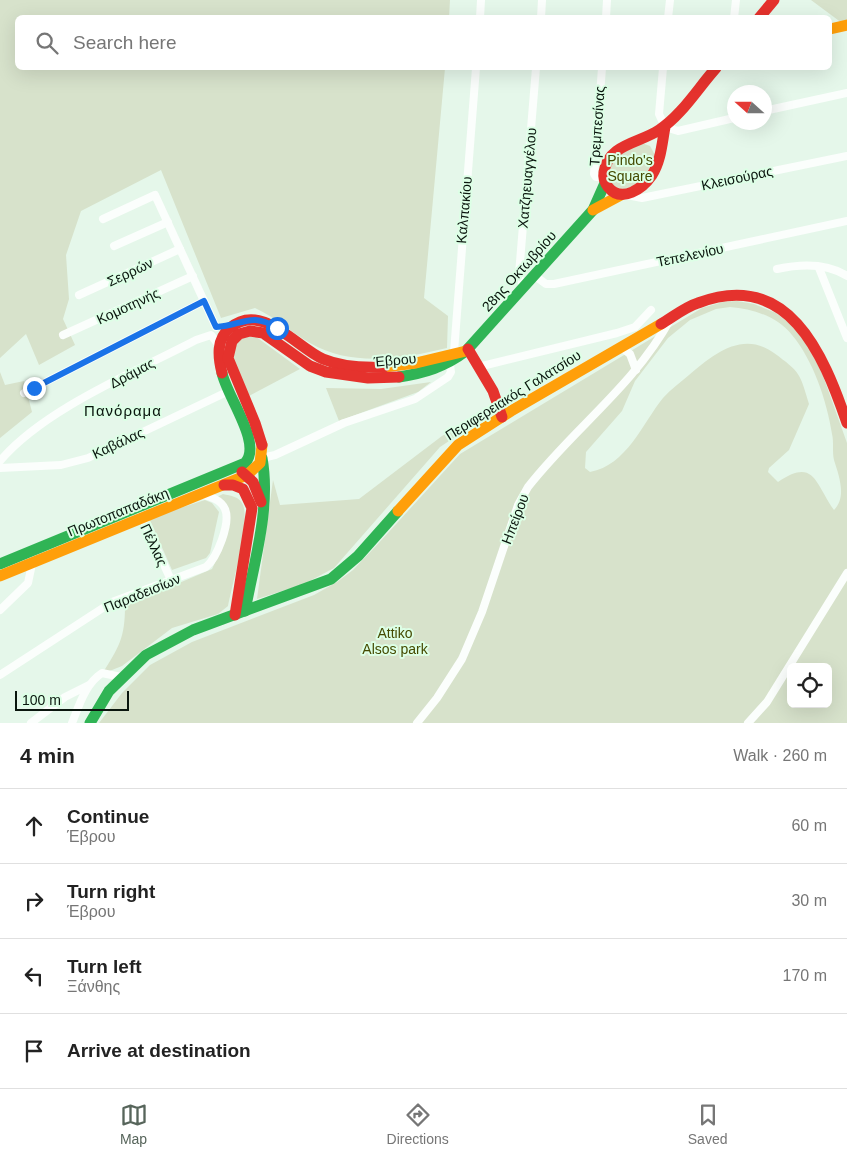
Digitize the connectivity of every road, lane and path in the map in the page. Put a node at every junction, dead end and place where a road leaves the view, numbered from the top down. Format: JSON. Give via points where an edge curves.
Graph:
{"nodes":[{"id":1,"x":481,"y":0,"type":"edge"},
{"id":2,"x":542,"y":0,"type":"edge"},
{"id":3,"x":607,"y":0,"type":"edge"},
{"id":4,"x":670,"y":0,"type":"edge"},
{"id":5,"x":736,"y":0,"type":"edge"},
{"id":6,"x":774,"y":0,"type":"edge"},
{"id":7,"x":480,"y":15,"type":"edge"},
{"id":8,"x":540,"y":15,"type":"edge"},
{"id":9,"x":606,"y":15,"type":"edge"},
{"id":10,"x":668,"y":15,"type":"edge"},
{"id":11,"x":734,"y":15,"type":"edge"},
{"id":12,"x":762,"y":15,"type":"edge"},
{"id":13,"x":476,"y":70,"type":"edge"},
{"id":14,"x":536,"y":70,"type":"edge"},
{"id":15,"x":602,"y":70,"type":"edge"},
{"id":16,"x":663,"y":70,"type":"edge"},
{"id":17,"x":714,"y":70,"type":"edge"},
{"id":18,"x":847,"y":93,"type":"edge"},
{"id":19,"x":772,"y":110,"type":"edge"},
{"id":20,"x":727,"y":120,"type":"edge"},
{"id":21,"x":665,"y":127,"type":"junction"},
{"id":22,"x":640,"y":138,"type":"junction"},
{"id":23,"x":659,"y":153,"type":"junction"},
{"id":24,"x":847,"y":156,"type":"edge"},
{"id":25,"x":604,"y":180,"type":"junction"},
{"id":26,"x":624,"y":195,"type":"junction"},
{"id":27,"x":594,"y":210,"type":"junction"},
{"id":28,"x":103,"y":219,"type":"dead end"},
{"id":29,"x":847,"y":221,"type":"edge"},
{"id":30,"x":168,"y":222,"type":"junction"},
{"id":31,"x":114,"y":246,"type":"dead end"},
{"id":32,"x":180,"y":249,"type":"junction"},
{"id":33,"x":819,"y":268,"type":"junction"},
{"id":34,"x":777,"y":269,"type":"dead end"},
{"id":35,"x":192,"y":276,"type":"junction"},
{"id":36,"x":534,"y":276,"type":"junction"},
{"id":37,"x":847,"y":276,"type":"edge"},
{"id":38,"x":525,"y":286,"type":"junction"},
{"id":39,"x":79,"y":295,"type":"dead end"},
{"id":40,"x":204,"y":301,"type":"junction"},
{"id":41,"x":651,"y":310,"type":"dead end"},
{"id":42,"x":672,"y":317,"type":"junction"},
{"id":43,"x":230,"y":326,"type":"junction"},
{"id":44,"x":216,"y":327,"type":"junction"},
{"id":45,"x":63,"y":335,"type":"dead end"},
{"id":46,"x":847,"y":338,"type":"edge"},
{"id":47,"x":215,"y":340,"type":"junction"},
{"id":48,"x":621,"y":347,"type":"junction"},
{"id":49,"x":454,"y":352,"type":"junction"},
{"id":50,"x":471,"y":356,"type":"junction"},
{"id":51,"x":450,"y":365,"type":"junction"},
{"id":52,"x":636,"y":370,"type":"junction"},
{"id":53,"x":229,"y":391,"type":"junction"},
{"id":54,"x":24,"y":393,"type":"dead end"},
{"id":55,"x":507,"y":414,"type":"junction"},
{"id":56,"x":847,"y":423,"type":"edge"},
{"id":57,"x":262,"y":458,"type":"junction"},
{"id":58,"x":0,"y":461,"type":"edge"},
{"id":59,"x":0,"y":468,"type":"edge"},
{"id":60,"x":237,"y":468,"type":"junction"},
{"id":61,"x":247,"y":475,"type":"junction"},
{"id":62,"x":222,"y":485,"type":"junction"},
{"id":63,"x":200,"y":494,"type":"junction"},
{"id":64,"x":262,"y":505,"type":"junction"},
{"id":65,"x":140,"y":514,"type":"junction"},
{"id":66,"x":0,"y":564,"type":"edge"},
{"id":67,"x":32,"y":564,"type":"junction"},
{"id":68,"x":0,"y":576,"type":"edge"},
{"id":69,"x":846,"y":576,"type":"edge"},
{"id":70,"x":170,"y":580,"type":"junction"},
{"id":71,"x":0,"y":610,"type":"edge"},
{"id":72,"x":240,"y":613,"type":"junction"},
{"id":73,"x":0,"y":675,"type":"edge"},
{"id":74,"x":121,"y":676,"type":"junction"},
{"id":75,"x":89,"y":686,"type":"junction"},
{"id":76,"x":31,"y":723,"type":"edge"},
{"id":77,"x":72,"y":723,"type":"edge"},
{"id":78,"x":90,"y":723,"type":"edge"},
{"id":79,"x":417,"y":723,"type":"edge"},
{"id":80,"x":748,"y":723,"type":"edge"}],
"edges":[{"from":1,"to":7,"type":"street"},
{"from":2,"to":8,"type":"street"},
{"from":3,"to":9,"type":"street"},
{"from":4,"to":10,"type":"street"},
{"from":5,"to":11,"type":"street"},
{"from":6,"to":12,"type":"main road"},
{"from":13,"to":49,"type":"street","name":"Καλπακίου"},
{"from":14,"to":38,"type":"street","name":"Χατζηευαγγέλου","via":[[519,274]]},
{"from":15,"to":25,"type":"street","name":"Τρεμπεσίνας","via":[[594,174]]},
{"from":16,"to":21,"type":"street","via":[[659,114]]},
{"from":17,"to":21,"type":"main road","name":"28ης Οκτωβρίου"},
{"from":18,"to":19,"type":"street"},
{"from":20,"to":21,"type":"street","via":[[678,131]]},
{"from":21,"to":22,"type":"main road","name":"28ης Οκτωβρίου"},
{"from":21,"to":23,"type":"main road","name":"28ης Οκτωβρίου"},
{"from":22,"to":23,"type":"main road","via":[[652,143]]},
{"from":22,"to":25,"type":"main road","name":"28ης Οκτωβρίου","via":[[615,153],[607,164]]},
{"from":23,"to":26,"type":"main road","name":"28ης Οκτωβρίου","via":[[658,167],[646,183]]},
{"from":24,"to":26,"type":"street","name":"Κλεισούρας","via":[[642,198]]},
{"from":25,"to":26,"type":"main road","via":[[611,190]]},
{"from":25,"to":27,"type":"main road","name":"28ης Οκτωβρίου"},
{"from":26,"to":27,"type":"main road","name":"28ης Οκτωβρίου"},
{"from":27,"to":36,"type":"main road","name":"28ης Οκτωβρίου"},
{"from":28,"to":30,"type":"street","via":[[156,195]]},
{"from":29,"to":36,"type":"street","name":"Τεπελενίου","via":[[554,284],[546,284]]},
{"from":30,"to":31,"type":"street"},
{"from":30,"to":32,"type":"street"},
{"from":32,"to":35,"type":"street"},
{"from":32,"to":39,"type":"street","name":"Σερρών"},
{"from":33,"to":34,"type":"street","via":[[795,265]]},
{"from":33,"to":37,"type":"street","via":[[835,268]]},
{"from":33,"to":46,"type":"street"},
{"from":35,"to":40,"type":"street"},
{"from":35,"to":45,"type":"street","name":"Κομοτηνής"},
{"from":36,"to":38,"type":"main road","name":"28ης Οκτωβρίου"},
{"from":38,"to":50,"type":"main road","name":"28ης Οκτωβρίου"},
{"from":40,"to":44,"type":"street"},
{"from":40,"to":54,"type":"street"},
{"from":41,"to":50,"type":"street","via":[[635,327],[617,333]]},
{"from":42,"to":48,"type":"main road","name":"Περιφερειακός Γαλατσίου"},
{"from":42,"to":52,"type":"street","name":"Ηπείρου"},
{"from":42,"to":56,"type":"main road","name":"Περιφερειακός Γαλατσίου","via":[[697,303],[725,296],[751,297],[776,306],[796,320],[815,344]]},
{"from":43,"to":44,"type":"street","name":"Έβρου"},
{"from":43,"to":47,"type":"main road"},
{"from":43,"to":49,"type":"main road","name":"Έβρου","via":[[243,320],[261,320],[312,354],[343,366],[415,363]]},
{"from":44,"to":47,"type":"street"},
{"from":47,"to":53,"type":"main road","via":[[219,366]]},
{"from":47,"to":58,"type":"street","name":"Δράμας","via":[[196,340],[64,409],[10,448]]},
{"from":48,"to":52,"type":"street","via":[[630,354]]},
{"from":48,"to":55,"type":"main road","name":"Περιφερειακός Γαλατσίου"},
{"from":49,"to":50,"type":"main road","name":"Έβρου"},
{"from":50,"to":51,"type":"main road","name":"Έβρου"},
{"from":50,"to":55,"type":"main road"},
{"from":51,"to":57,"type":"street","via":[[448,377],[415,398],[344,422]]},
{"from":51,"to":57,"type":"main road","name":"Έβρου","via":[[406,376],[341,376],[308,365],[261,332],[249,330],[239,333],[230,344],[228,358],[259,435]]},
{"from":52,"to":79,"type":"street","name":"Ηπείρου","via":[[528,487],[518,505],[466,652]]},
{"from":53,"to":59,"type":"street","name":"Καβάλας","via":[[88,458],[60,465]]},
{"from":53,"to":60,"type":"main road","via":[[252,449],[251,458]]},
{"from":55,"to":72,"type":"main road","name":"Περιφερειακός Γαλατσίου","via":[[452,450],[346,568],[331,579]]},
{"from":57,"to":61,"type":"main road","via":[[256,469]]},
{"from":57,"to":64,"type":"main road","name":"Έβρου","via":[[266,476]]},
{"from":60,"to":61,"type":"main road"},
{"from":60,"to":65,"type":"main road","name":"Πρωτοπαπαδάκη"},
{"from":61,"to":62,"type":"main road","name":"Πρωτοπαπαδάκη"},
{"from":61,"to":64,"type":"main road","via":[[259,492]]},
{"from":62,"to":63,"type":"main road","name":"Πρωτοπαπαδάκη"},
{"from":62,"to":72,"type":"main road","via":[[243,489],[252,508]]},
{"from":63,"to":65,"type":"main road","name":"Πρωτοπαπαδάκη"},
{"from":63,"to":70,"type":"street","name":"Παραδεισίων","via":[[209,496],[224,507],[226,523],[218,553],[206,567]]},
{"from":64,"to":72,"type":"main road","name":"Έβρου"},
{"from":65,"to":66,"type":"main road","name":"Πρωτοπαπαδάκη"},
{"from":65,"to":67,"type":"main road","name":"Πρωτοπαπαδάκη"},
{"from":65,"to":70,"type":"street","name":"Πέλλας"},
{"from":67,"to":68,"type":"main road","name":"Πρωτοπαπαδάκη"},
{"from":67,"to":71,"type":"street","via":[[28,583]]},
{"from":69,"to":80,"type":"street","via":[[767,702]]},
{"from":70,"to":73,"type":"street","name":"Παραδεισίων","via":[[112,602]]},
{"from":72,"to":74,"type":"main road","name":"Περιφερειακός Γαλατσίου","via":[[162,644]]},
{"from":74,"to":75,"type":"street","via":[[102,673]]},
{"from":74,"to":78,"type":"main road","name":"Περιφερειακός Γαλατσίου"},
{"from":75,"to":76,"type":"street","via":[[65,697]]},
{"from":75,"to":77,"type":"street"}]}
